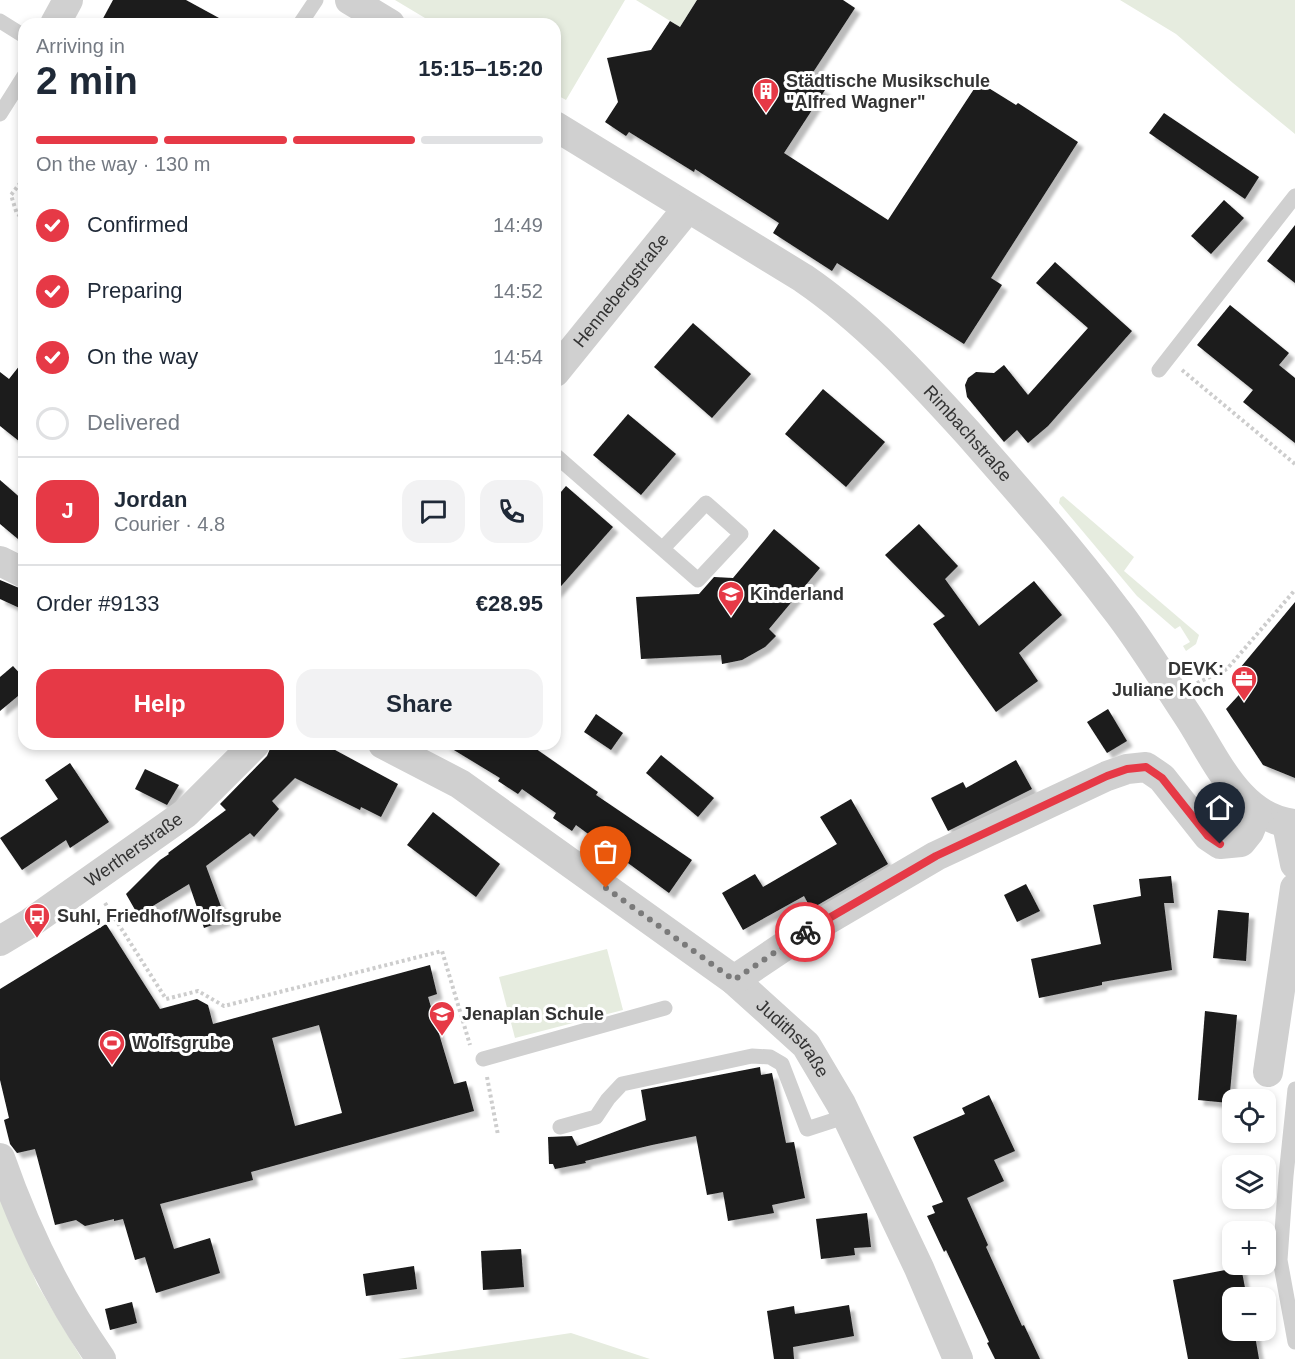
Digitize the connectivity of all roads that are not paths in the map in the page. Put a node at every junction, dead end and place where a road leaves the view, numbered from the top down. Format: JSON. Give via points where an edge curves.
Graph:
{"nodes":[{"id":1,"x":68,"y":0,"type":"edge"},
{"id":2,"x":316,"y":0,"type":"edge"},
{"id":3,"x":350,"y":0,"type":"edge"},
{"id":4,"x":58,"y":18,"type":"edge"},
{"id":5,"x":304,"y":18,"type":"edge"},
{"id":6,"x":380,"y":18,"type":"edge"},
{"id":7,"x":0,"y":21,"type":"edge"},
{"id":8,"x":18,"y":32,"type":"edge"},
{"id":9,"x":18,"y":86,"type":"edge"},
{"id":10,"x":0,"y":114,"type":"edge"},
{"id":11,"x":561,"y":130,"type":"edge"},
{"id":12,"x":1295,"y":196,"type":"edge"},
{"id":13,"x":687,"y":209,"type":"junction"},
{"id":14,"x":1163,"y":364,"type":"road end"},
{"id":15,"x":561,"y":365,"type":"edge"},
{"id":16,"x":561,"y":460,"type":"edge"},
{"id":17,"x":664,"y":547,"type":"junction"},
{"id":18,"x":0,"y":561,"type":"edge"},
{"id":19,"x":18,"y":570,"type":"edge"},
{"id":20,"x":249,"y":750,"type":"edge"},
{"id":21,"x":394,"y":750,"type":"edge"},
{"id":22,"x":1257,"y":812,"type":"junction"},
{"id":23,"x":1291,"y":824,"type":"edge"},
{"id":24,"x":1295,"y":864,"type":"edge"},
{"id":25,"x":1295,"y":888,"type":"edge"},
{"id":26,"x":0,"y":941,"type":"edge"},
{"id":27,"x":734,"y":980,"type":"junction"},
{"id":28,"x":665,"y":1008,"type":"dead end"},
{"id":29,"x":483,"y":1059,"type":"road end"},
{"id":30,"x":1268,"y":1072,"type":"dead end"},
{"id":31,"x":1295,"y":1089,"type":"edge"},
{"id":32,"x":847,"y":1116,"type":"junction"},
{"id":33,"x":560,"y":1127,"type":"dead end"},
{"id":34,"x":0,"y":1158,"type":"edge"},
{"id":35,"x":1295,"y":1342,"type":"edge"},
{"id":36,"x":101,"y":1359,"type":"edge"},
{"id":37,"x":958,"y":1359,"type":"edge"}],
"edges":[{"from":1,"to":4,"type":"street"},
{"from":2,"to":5,"type":"lane"},
{"from":3,"to":6,"type":"street"},
{"from":7,"to":8,"type":"lane"},
{"from":9,"to":10,"type":"lane"},
{"from":11,"to":13,"type":"street","name":"Rimbachstraße"},
{"from":12,"to":14,"type":"lane"},
{"from":13,"to":15,"type":"street","name":"Hennebergstraße"},
{"from":13,"to":22,"type":"street","name":"Rimbachstraße","via":[[826,294],[900,361],[1032,505],[1116,608],[1229,782]]},
{"from":16,"to":17,"type":"lane"},
{"from":17,"to":17,"type":"lane","via":[[698,580],[741,534],[706,503]]},
{"from":18,"to":19,"type":"street"},
{"from":20,"to":26,"type":"street","name":"Wertherstraße","via":[[186,813]]},
{"from":21,"to":27,"type":"street","name":"Judithstraße","via":[[460,783]]},
{"from":22,"to":23,"type":"street","name":"Rimbachstraße"},
{"from":22,"to":27,"type":"street","via":[[1241,842],[1220,844],[1208,836],[1162,778],[1146,767],[1127,769],[936,856],[798,937]]},
{"from":23,"to":24,"type":"street"},
{"from":25,"to":30,"type":"street"},
{"from":27,"to":32,"type":"street","name":"Judithstraße","via":[[806,1045]]},
{"from":28,"to":29,"type":"lane"},
{"from":31,"to":35,"type":"lane","via":[[1280,1260]]},
{"from":32,"to":33,"type":"lane","via":[[807,1128],[782,1064],[770,1057],[752,1056],[622,1084],[596,1117]]},
{"from":32,"to":37,"type":"street","name":"Judithstraße"},
{"from":34,"to":36,"type":"street","via":[[75,1322]]}]}
